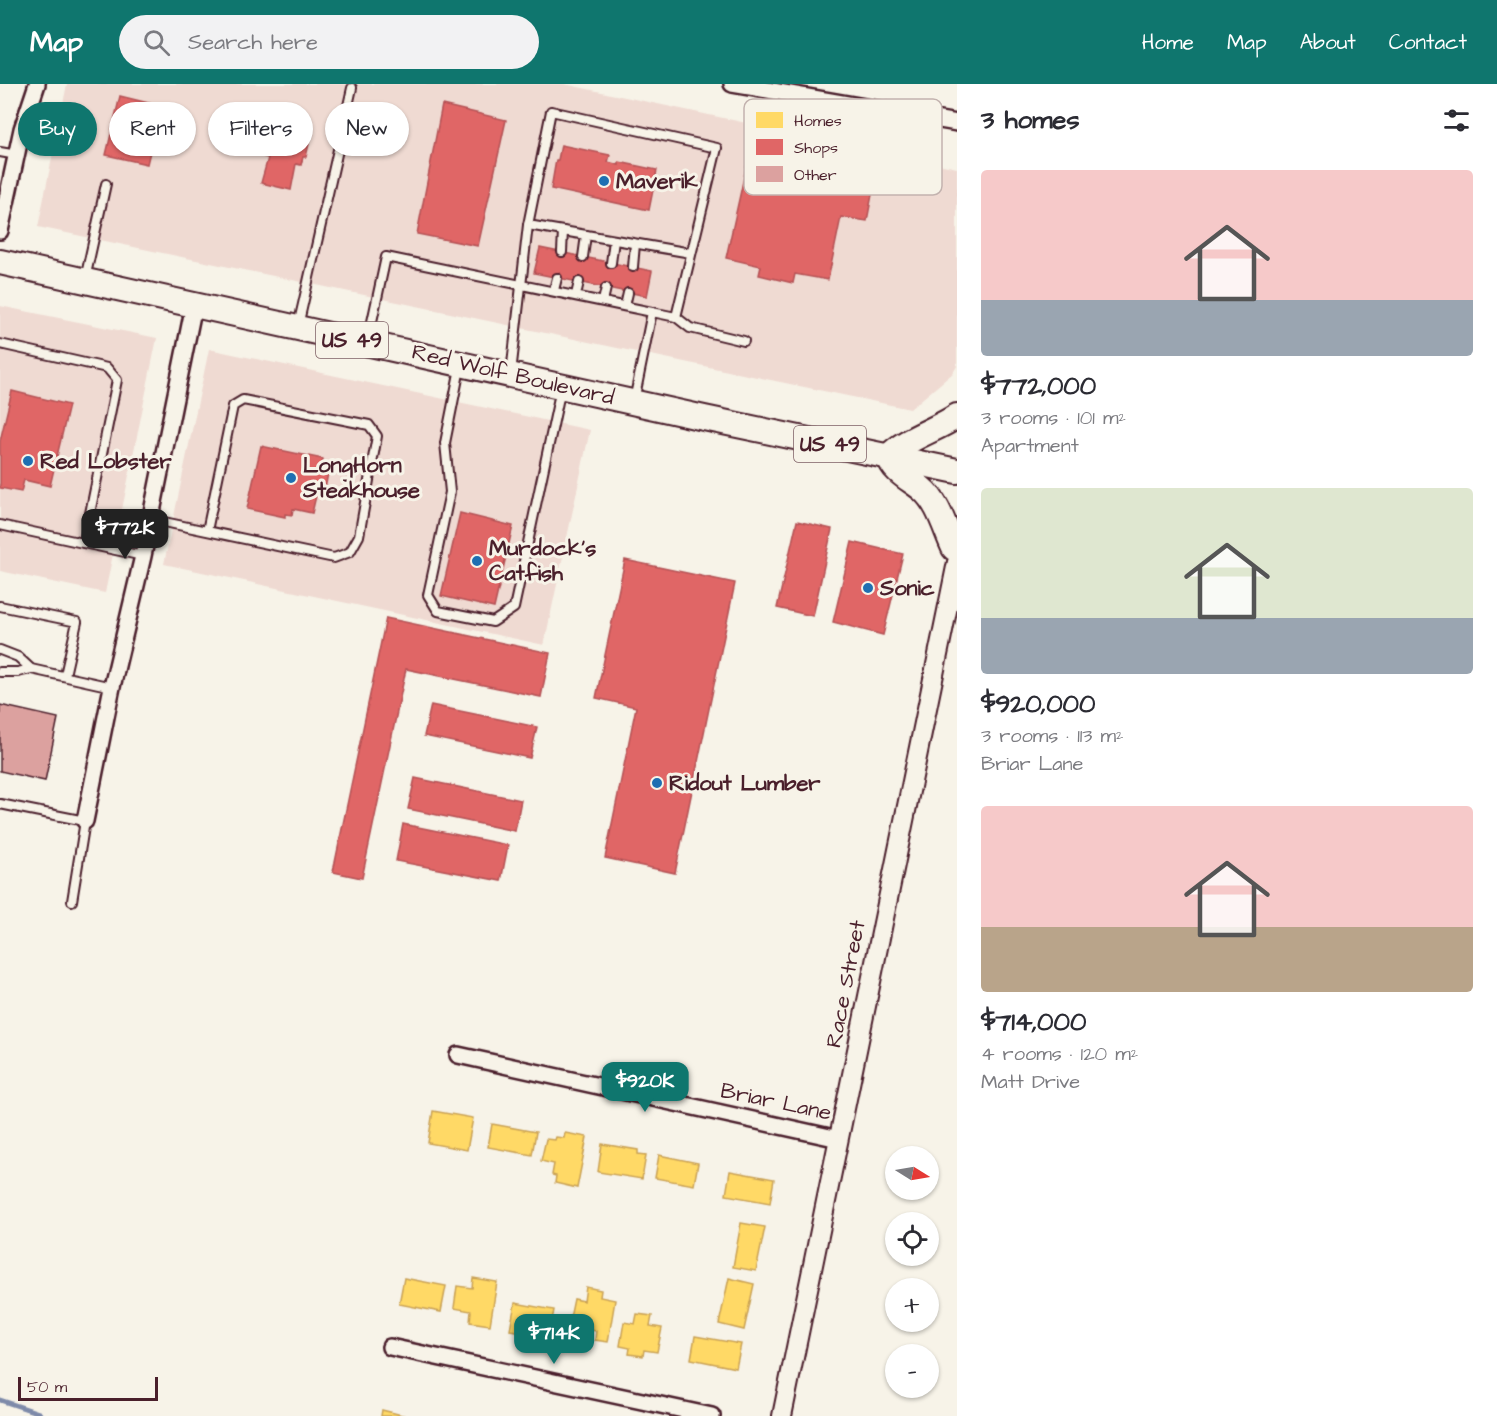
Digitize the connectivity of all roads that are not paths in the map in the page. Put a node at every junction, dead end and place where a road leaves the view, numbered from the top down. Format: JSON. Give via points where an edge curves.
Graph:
{"nodes":[{"id":1,"x":37,"y":84,"type":"edge"},
{"id":2,"x":732,"y":84,"type":"edge"},
{"id":3,"x":352,"y":87,"type":"dead end"},
{"id":4,"x":819,"y":99,"type":"edge"},
{"id":5,"x":942,"y":120,"type":"edge"},
{"id":6,"x":957,"y":123,"type":"edge"},
{"id":7,"x":0,"y":152,"type":"edge"},
{"id":8,"x":17,"y":155,"type":"junction"},
{"id":9,"x":106,"y":184,"type":"dead end"},
{"id":10,"x":528,"y":225,"type":"junction"},
{"id":11,"x":0,"y":231,"type":"edge"},
{"id":12,"x":563,"y":231,"type":"junction"},
{"id":13,"x":586,"y":235,"type":"junction"},
{"id":14,"x":614,"y":240,"type":"junction"},
{"id":15,"x":635,"y":244,"type":"junction"},
{"id":16,"x":562,"y":252,"type":"dead end"},
{"id":17,"x":692,"y":253,"type":"junction"},
{"id":18,"x":583,"y":257,"type":"dead end"},
{"id":19,"x":0,"y":262,"type":"edge"},
{"id":20,"x":611,"y":263,"type":"dead end"},
{"id":21,"x":633,"y":267,"type":"dead end"},
{"id":22,"x":556,"y":278,"type":"dead end"},
{"id":23,"x":84,"y":280,"type":"junction"},
{"id":24,"x":579,"y":282,"type":"dead end"},
{"id":25,"x":521,"y":284,"type":"junction"},
{"id":26,"x":606,"y":288,"type":"dead end"},
{"id":27,"x":554,"y":290,"type":"junction"},
{"id":28,"x":628,"y":292,"type":"dead end"},
{"id":29,"x":576,"y":295,"type":"junction"},
{"id":30,"x":603,"y":301,"type":"junction"},
{"id":31,"x":194,"y":305,"type":"junction"},
{"id":32,"x":626,"y":306,"type":"junction"},
{"id":33,"x":652,"y":312,"type":"junction"},
{"id":34,"x":676,"y":317,"type":"junction"},
{"id":35,"x":297,"y":328,"type":"junction"},
{"id":36,"x":744,"y":342,"type":"dead end"},
{"id":37,"x":368,"y":343,"type":"junction"},
{"id":38,"x":0,"y":344,"type":"edge"},
{"id":39,"x":460,"y":364,"type":"junction"},
{"id":40,"x":511,"y":375,"type":"junction"},
{"id":41,"x":561,"y":386,"type":"junction"},
{"id":42,"x":634,"y":402,"type":"junction"},
{"id":43,"x":957,"y":416,"type":"edge"},
{"id":44,"x":889,"y":456,"type":"junction"},
{"id":45,"x":957,"y":471,"type":"edge"},
{"id":46,"x":150,"y":519,"type":"junction"},
{"id":47,"x":0,"y":525,"type":"edge"},
{"id":48,"x":207,"y":531,"type":"junction"},
{"id":49,"x":84,"y":543,"type":"junction"},
{"id":50,"x":957,"y":549,"type":"edge"},
{"id":51,"x":143,"y":556,"type":"junction"},
{"id":52,"x":957,"y":562,"type":"edge"},
{"id":53,"x":0,"y":606,"type":"edge"},
{"id":54,"x":952,"y":608,"type":"edge"},
{"id":55,"x":0,"y":650,"type":"edge"},
{"id":56,"x":31,"y":669,"type":"junction"},
{"id":57,"x":0,"y":672,"type":"edge"},
{"id":58,"x":65,"y":675,"type":"junction"},
{"id":59,"x":112,"y":687,"type":"junction"},
{"id":60,"x":0,"y":804,"type":"edge"},
{"id":61,"x":86,"y":821,"type":"junction"},
{"id":62,"x":72,"y":901,"type":"dead end"},
{"id":63,"x":458,"y":1055,"type":"dead end"},
{"id":64,"x":839,"y":1138,"type":"junction"},
{"id":65,"x":390,"y":1347,"type":"dead end"},
{"id":66,"x":712,"y":1416,"type":"edge"},
{"id":67,"x":782,"y":1416,"type":"edge"}],
"edges":[{"from":1,"to":8,"type":"street"},
{"from":2,"to":4,"type":"street"},
{"from":3,"to":35,"type":"lane"},
{"from":5,"to":6,"type":"street"},
{"from":7,"to":8,"type":"lane"},
{"from":8,"to":11,"type":"street"},
{"from":9,"to":23,"type":"lane"},
{"from":10,"to":12,"type":"lane"},
{"from":10,"to":17,"type":"lane","via":[[551,111],[717,148]]},
{"from":10,"to":25,"type":"lane"},
{"from":12,"to":13,"type":"lane"},
{"from":12,"to":16,"type":"lane"},
{"from":13,"to":14,"type":"lane"},
{"from":13,"to":18,"type":"lane"},
{"from":14,"to":15,"type":"lane"},
{"from":14,"to":20,"type":"lane"},
{"from":15,"to":17,"type":"lane"},
{"from":15,"to":21,"type":"lane"},
{"from":17,"to":34,"type":"lane"},
{"from":19,"to":23,"type":"highway","name":"Red Wolf Boulevard","number":"US 49"},
{"from":22,"to":27,"type":"lane"},
{"from":23,"to":31,"type":"highway","name":"Red Wolf Boulevard","number":"US 49"},
{"from":24,"to":29,"type":"lane"},
{"from":25,"to":27,"type":"lane"},
{"from":25,"to":37,"type":"lane","via":[[386,257]]},
{"from":25,"to":40,"type":"lane"},
{"from":26,"to":30,"type":"lane"},
{"from":27,"to":29,"type":"lane"},
{"from":28,"to":32,"type":"lane"},
{"from":29,"to":30,"type":"lane"},
{"from":30,"to":32,"type":"lane"},
{"from":31,"to":35,"type":"highway","name":"Red Wolf Boulevard","number":"US 49"},
{"from":31,"to":46,"type":"street"},
{"from":32,"to":33,"type":"lane"},
{"from":33,"to":34,"type":"lane"},
{"from":33,"to":42,"type":"lane"},
{"from":34,"to":36,"type":"lane","via":[[690,328]]},
{"from":35,"to":37,"type":"highway","name":"Red Wolf Boulevard","number":"US 49"},
{"from":37,"to":39,"type":"highway","name":"Red Wolf Boulevard","number":"US 49"},
{"from":38,"to":49,"type":"lane","via":[[107,368],[117,380]]},
{"from":39,"to":40,"type":"highway","name":"Red Wolf Boulevard","number":"US 49"},
{"from":39,"to":41,"type":"lane","via":[[446,443],[450,492],[428,595],[438,611],[493,622],[514,608]]},
{"from":40,"to":41,"type":"highway","name":"Red Wolf Boulevard","number":"US 49"},
{"from":41,"to":42,"type":"highway","name":"Red Wolf Boulevard","number":"US 49"},
{"from":42,"to":44,"type":"highway","name":"Red Wolf Boulevard","number":"US 49"},
{"from":43,"to":44,"type":"highway"},
{"from":44,"to":45,"type":"highway","name":"Red Wolf Boulevard","number":"US 49"},
{"from":44,"to":50,"type":"highway","via":[[891,465],[934,503]]},
{"from":46,"to":48,"type":"lane"},
{"from":46,"to":51,"type":"street"},
{"from":47,"to":49,"type":"lane"},
{"from":48,"to":48,"type":"lane","via":[[334,558],[350,552],[359,536],[377,436],[369,425],[243,400],[233,405]]},
{"from":49,"to":51,"type":"lane"},
{"from":51,"to":59,"type":"street"},
{"from":52,"to":54,"type":"street","name":"Race Street"},
{"from":53,"to":58,"type":"lane","via":[[77,622]]},
{"from":54,"to":64,"type":"street","name":"Race Street"},
{"from":55,"to":56,"type":"lane","via":[[18,657]]},
{"from":56,"to":57,"type":"lane"},
{"from":56,"to":58,"type":"lane"},
{"from":58,"to":59,"type":"lane"},
{"from":59,"to":61,"type":"street"},
{"from":60,"to":61,"type":"lane"},
{"from":61,"to":62,"type":"lane"},
{"from":63,"to":64,"type":"street","name":"Briar Lane"},
{"from":64,"to":67,"type":"street","name":"Race Street"},
{"from":65,"to":66,"type":"street"}]}
